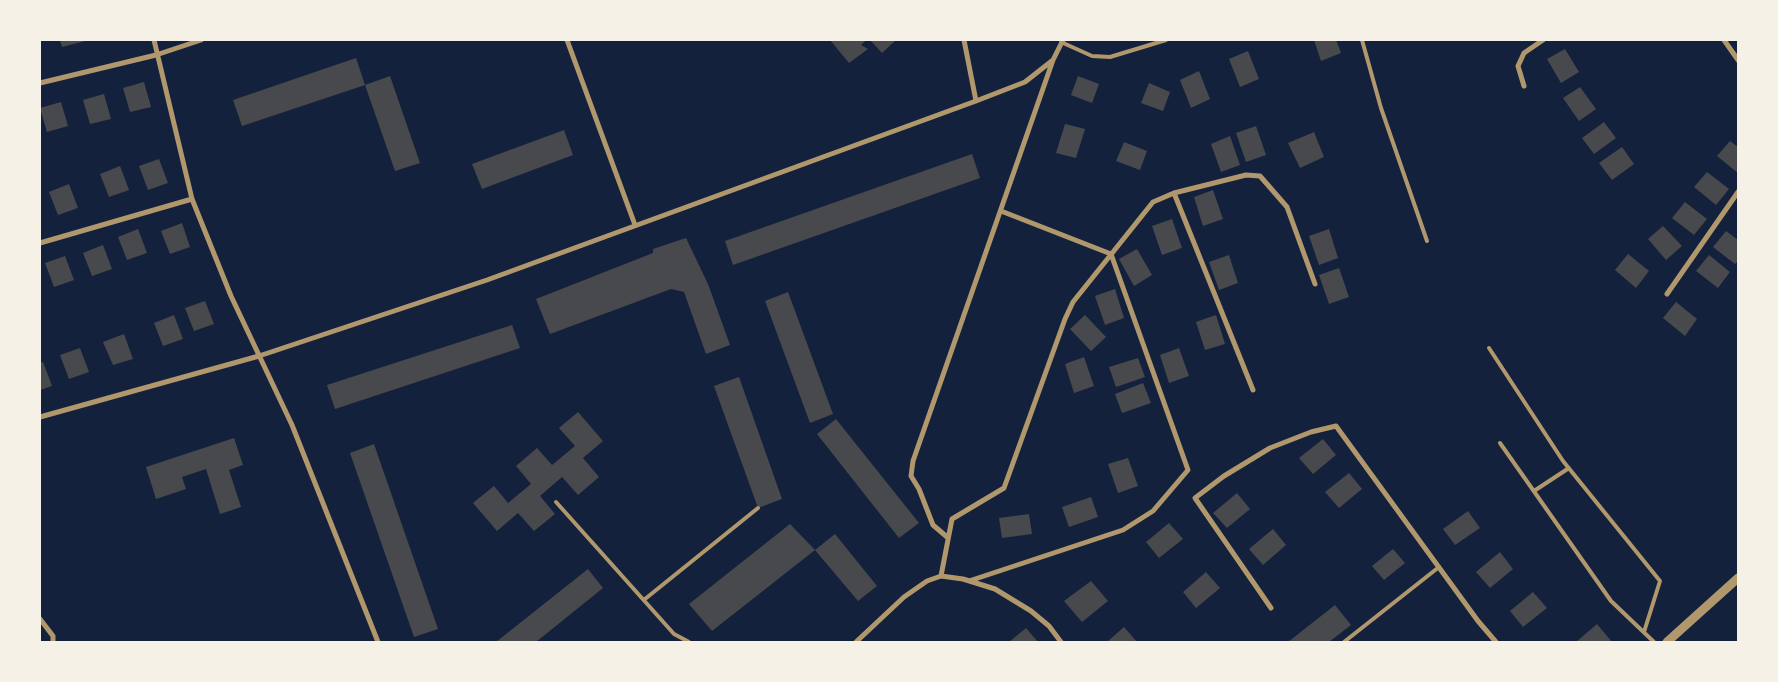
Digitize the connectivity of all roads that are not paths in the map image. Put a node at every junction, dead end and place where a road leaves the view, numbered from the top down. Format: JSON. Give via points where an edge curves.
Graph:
{"nodes":[{"id":1,"x":154,"y":40,"type":"edge"},
{"id":2,"x":201,"y":40,"type":"edge"},
{"id":3,"x":567,"y":40,"type":"edge"},
{"id":4,"x":964,"y":40,"type":"edge"},
{"id":5,"x":1166,"y":40,"type":"edge"},
{"id":6,"x":1362,"y":40,"type":"edge"},
{"id":7,"x":1543,"y":40,"type":"edge"},
{"id":8,"x":1724,"y":40,"type":"edge"},
{"id":9,"x":1062,"y":41,"type":"edge"},
{"id":10,"x":156,"y":55,"type":"junction"},
{"id":11,"x":1053,"y":60,"type":"junction"},
{"id":12,"x":1738,"y":60,"type":"edge"},
{"id":13,"x":40,"y":83,"type":"edge"},
{"id":14,"x":1524,"y":86,"type":"dead end"},
{"id":15,"x":976,"y":101,"type":"junction"},
{"id":16,"x":1738,"y":192,"type":"edge"},
{"id":17,"x":1174,"y":193,"type":"junction"},
{"id":18,"x":192,"y":199,"type":"junction"},
{"id":19,"x":1001,"y":211,"type":"junction"},
{"id":20,"x":635,"y":224,"type":"junction"},
{"id":21,"x":1427,"y":241,"type":"dead end"},
{"id":22,"x":40,"y":243,"type":"edge"},
{"id":23,"x":1111,"y":254,"type":"junction"},
{"id":24,"x":1315,"y":284,"type":"dead end"},
{"id":25,"x":1667,"y":294,"type":"dead end"},
{"id":26,"x":1488,"y":348,"type":"dead end"},
{"id":27,"x":259,"y":356,"type":"junction"},
{"id":28,"x":1253,"y":390,"type":"dead end"},
{"id":29,"x":40,"y":417,"type":"edge"},
{"id":30,"x":1500,"y":443,"type":"dead end"},
{"id":31,"x":1569,"y":468,"type":"junction"},
{"id":32,"x":1534,"y":491,"type":"junction"},
{"id":33,"x":556,"y":502,"type":"dead end"},
{"id":34,"x":758,"y":508,"type":"dead end"},
{"id":35,"x":947,"y":537,"type":"junction"},
{"id":36,"x":1439,"y":567,"type":"junction"},
{"id":37,"x":941,"y":576,"type":"junction"},
{"id":38,"x":1738,"y":578,"type":"edge"},
{"id":39,"x":969,"y":581,"type":"junction"},
{"id":40,"x":645,"y":599,"type":"junction"},
{"id":41,"x":1271,"y":608,"type":"dead end"},
{"id":42,"x":40,"y":619,"type":"edge"},
{"id":43,"x":1644,"y":632,"type":"junction"},
{"id":44,"x":53,"y":639,"type":"edge"},
{"id":45,"x":378,"y":642,"type":"edge"},
{"id":46,"x":689,"y":642,"type":"edge"},
{"id":47,"x":856,"y":642,"type":"edge"},
{"id":48,"x":1061,"y":642,"type":"edge"},
{"id":49,"x":1344,"y":642,"type":"edge"},
{"id":50,"x":1496,"y":642,"type":"edge"},
{"id":51,"x":1654,"y":642,"type":"edge"},
{"id":52,"x":1667,"y":642,"type":"edge"}],
"edges":[{"from":1,"to":10,"type":"street"},
{"from":2,"to":10,"type":"street"},
{"from":3,"to":20,"type":"street"},
{"from":4,"to":15,"type":"street"},
{"from":5,"to":9,"type":"lane","via":[[1110,57],[1092,56]]},
{"from":6,"to":21,"type":"lane","via":[[1381,108]]},
{"from":7,"to":14,"type":"street","via":[[1524,53],[1518,66]]},
{"from":8,"to":12,"type":"street"},
{"from":9,"to":11,"type":"street"},
{"from":10,"to":13,"type":"street"},
{"from":10,"to":18,"type":"street"},
{"from":11,"to":15,"type":"street","via":[[1025,82]]},
{"from":11,"to":19,"type":"street"},
{"from":15,"to":20,"type":"street"},
{"from":16,"to":25,"type":"street"},
{"from":17,"to":23,"type":"street","via":[[1152,202]]},
{"from":17,"to":24,"type":"street","via":[[1246,175],[1260,176],[1286,208]]},
{"from":17,"to":28,"type":"street"},
{"from":18,"to":22,"type":"street"},
{"from":18,"to":27,"type":"street"},
{"from":19,"to":23,"type":"street"},
{"from":19,"to":35,"type":"street","via":[[913,461],[911,476],[933,525]]},
{"from":20,"to":27,"type":"street","via":[[487,280]]},
{"from":23,"to":35,"type":"street","via":[[1073,302],[1065,319],[1004,488],[952,519]]},
{"from":23,"to":39,"type":"street","via":[[1188,470],[1153,510],[1123,530]]},
{"from":26,"to":31,"type":"lane"},
{"from":27,"to":29,"type":"street"},
{"from":27,"to":45,"type":"street","via":[[292,425]]},
{"from":30,"to":32,"type":"lane"},
{"from":31,"to":32,"type":"lane"},
{"from":31,"to":43,"type":"lane","via":[[1660,581]]},
{"from":32,"to":43,"type":"lane","via":[[1611,600]]},
{"from":33,"to":40,"type":"lane"},
{"from":34,"to":40,"type":"lane"},
{"from":35,"to":37,"type":"street"},
{"from":36,"to":41,"type":"street","via":[[1336,426],[1311,432],[1270,448],[1195,498]]},
{"from":36,"to":49,"type":"lane"},
{"from":36,"to":50,"type":"street"},
{"from":37,"to":39,"type":"street"},
{"from":37,"to":47,"type":"street","via":[[904,596]]},
{"from":38,"to":52,"type":"street"},
{"from":39,"to":48,"type":"street","via":[[995,589],[1031,611],[1049,626]]},
{"from":40,"to":46,"type":"lane","via":[[674,634]]},
{"from":42,"to":44,"type":"street"},
{"from":43,"to":51,"type":"lane"}]}
